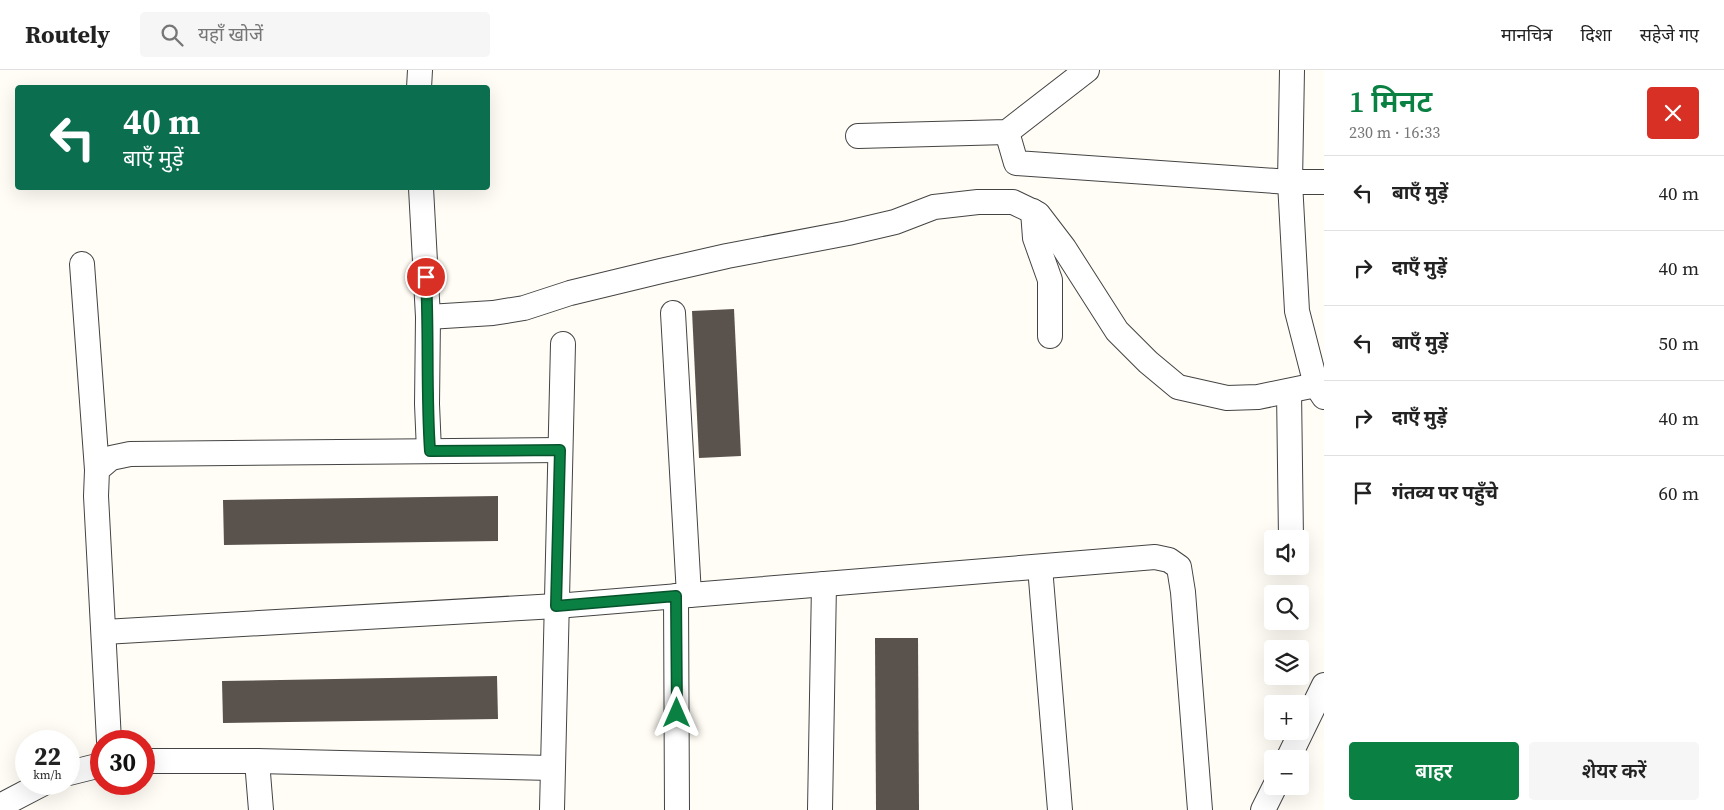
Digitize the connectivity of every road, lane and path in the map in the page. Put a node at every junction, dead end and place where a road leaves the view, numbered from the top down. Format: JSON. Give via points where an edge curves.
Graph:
{"nodes":[{"id":1,"x":420,"y":70,"type":"edge"},
{"id":2,"x":1087,"y":70,"type":"edge"},
{"id":3,"x":1292,"y":70,"type":"edge"},
{"id":4,"x":419,"y":85,"type":"edge"},
{"id":5,"x":1007,"y":132,"type":"junction"},
{"id":6,"x":858,"y":136,"type":"dead end"},
{"id":7,"x":1290,"y":182,"type":"junction"},
{"id":8,"x":1324,"y":182,"type":"edge"},
{"id":9,"x":421,"y":190,"type":"edge"},
{"id":10,"x":1033,"y":211,"type":"junction"},
{"id":11,"x":82,"y":264,"type":"dead end"},
{"id":12,"x":672,"y":314,"type":"dead end"},
{"id":13,"x":428,"y":316,"type":"junction"},
{"id":14,"x":1050,"y":336,"type":"dead end"},
{"id":15,"x":563,"y":344,"type":"dead end"},
{"id":16,"x":1290,"y":391,"type":"junction"},
{"id":17,"x":1320,"y":391,"type":"edge"},
{"id":18,"x":560,"y":450,"type":"junction"},
{"id":19,"x":430,"y":451,"type":"junction"},
{"id":20,"x":97,"y":470,"type":"junction"},
{"id":21,"x":1291,"y":530,"type":"edge"},
{"id":22,"x":1040,"y":567,"type":"junction"},
{"id":23,"x":824,"y":584,"type":"junction"},
{"id":24,"x":683,"y":596,"type":"junction"},
{"id":25,"x":556,"y":606,"type":"junction"},
{"id":26,"x":104,"y":632,"type":"junction"},
{"id":27,"x":1324,"y":685,"type":"edge"},
{"id":28,"x":109,"y":730,"type":"edge"},
{"id":29,"x":1292,"y":750,"type":"edge"},
{"id":30,"x":155,"y":760,"type":"edge"},
{"id":31,"x":257,"y":761,"type":"junction"},
{"id":32,"x":552,"y":768,"type":"junction"},
{"id":33,"x":21,"y":795,"type":"edge"},
{"id":34,"x":1270,"y":795,"type":"edge"},
{"id":35,"x":0,"y":806,"type":"edge"},
{"id":36,"x":260,"y":810,"type":"edge"},
{"id":37,"x":552,"y":810,"type":"edge"},
{"id":38,"x":677,"y":810,"type":"edge"},
{"id":39,"x":820,"y":810,"type":"edge"},
{"id":40,"x":1060,"y":810,"type":"edge"},
{"id":41,"x":1200,"y":810,"type":"edge"},
{"id":42,"x":1263,"y":810,"type":"edge"}],
"edges":[{"from":1,"to":4,"type":"street"},
{"from":2,"to":5,"type":"street"},
{"from":3,"to":7,"type":"street"},
{"from":5,"to":6,"type":"street"},
{"from":5,"to":7,"type":"street","via":[[1016,163]]},
{"from":7,"to":8,"type":"street"},
{"from":7,"to":17,"type":"street","via":[[1297,311]]},
{"from":9,"to":13,"type":"street"},
{"from":10,"to":13,"type":"street","via":[[1013,202],[978,202],[934,208],[848,234],[661,271],[524,308]]},
{"from":10,"to":14,"type":"street","via":[[1035,238],[1050,280]]},
{"from":10,"to":16,"type":"street","via":[[1064,248],[1117,331],[1178,387],[1227,398],[1258,398]]},
{"from":11,"to":20,"type":"street"},
{"from":12,"to":24,"type":"street"},
{"from":13,"to":19,"type":"street","via":[[426,404]]},
{"from":15,"to":18,"type":"street"},
{"from":16,"to":17,"type":"street"},
{"from":16,"to":21,"type":"street"},
{"from":18,"to":19,"type":"street"},
{"from":18,"to":25,"type":"street"},
{"from":19,"to":20,"type":"street","via":[[130,454],[111,458]]},
{"from":20,"to":26,"type":"street"},
{"from":22,"to":23,"type":"street"},
{"from":22,"to":40,"type":"street"},
{"from":22,"to":41,"type":"street","via":[[1155,557],[1169,560],[1179,567]]},
{"from":23,"to":24,"type":"street"},
{"from":23,"to":39,"type":"street"},
{"from":24,"to":25,"type":"street"},
{"from":24,"to":38,"type":"street"},
{"from":25,"to":26,"type":"street"},
{"from":25,"to":32,"type":"street"},
{"from":26,"to":28,"type":"street"},
{"from":27,"to":29,"type":"street"},
{"from":30,"to":31,"type":"street"},
{"from":31,"to":32,"type":"street"},
{"from":31,"to":36,"type":"street"},
{"from":32,"to":37,"type":"street"},
{"from":33,"to":35,"type":"street"},
{"from":34,"to":42,"type":"street"}]}
